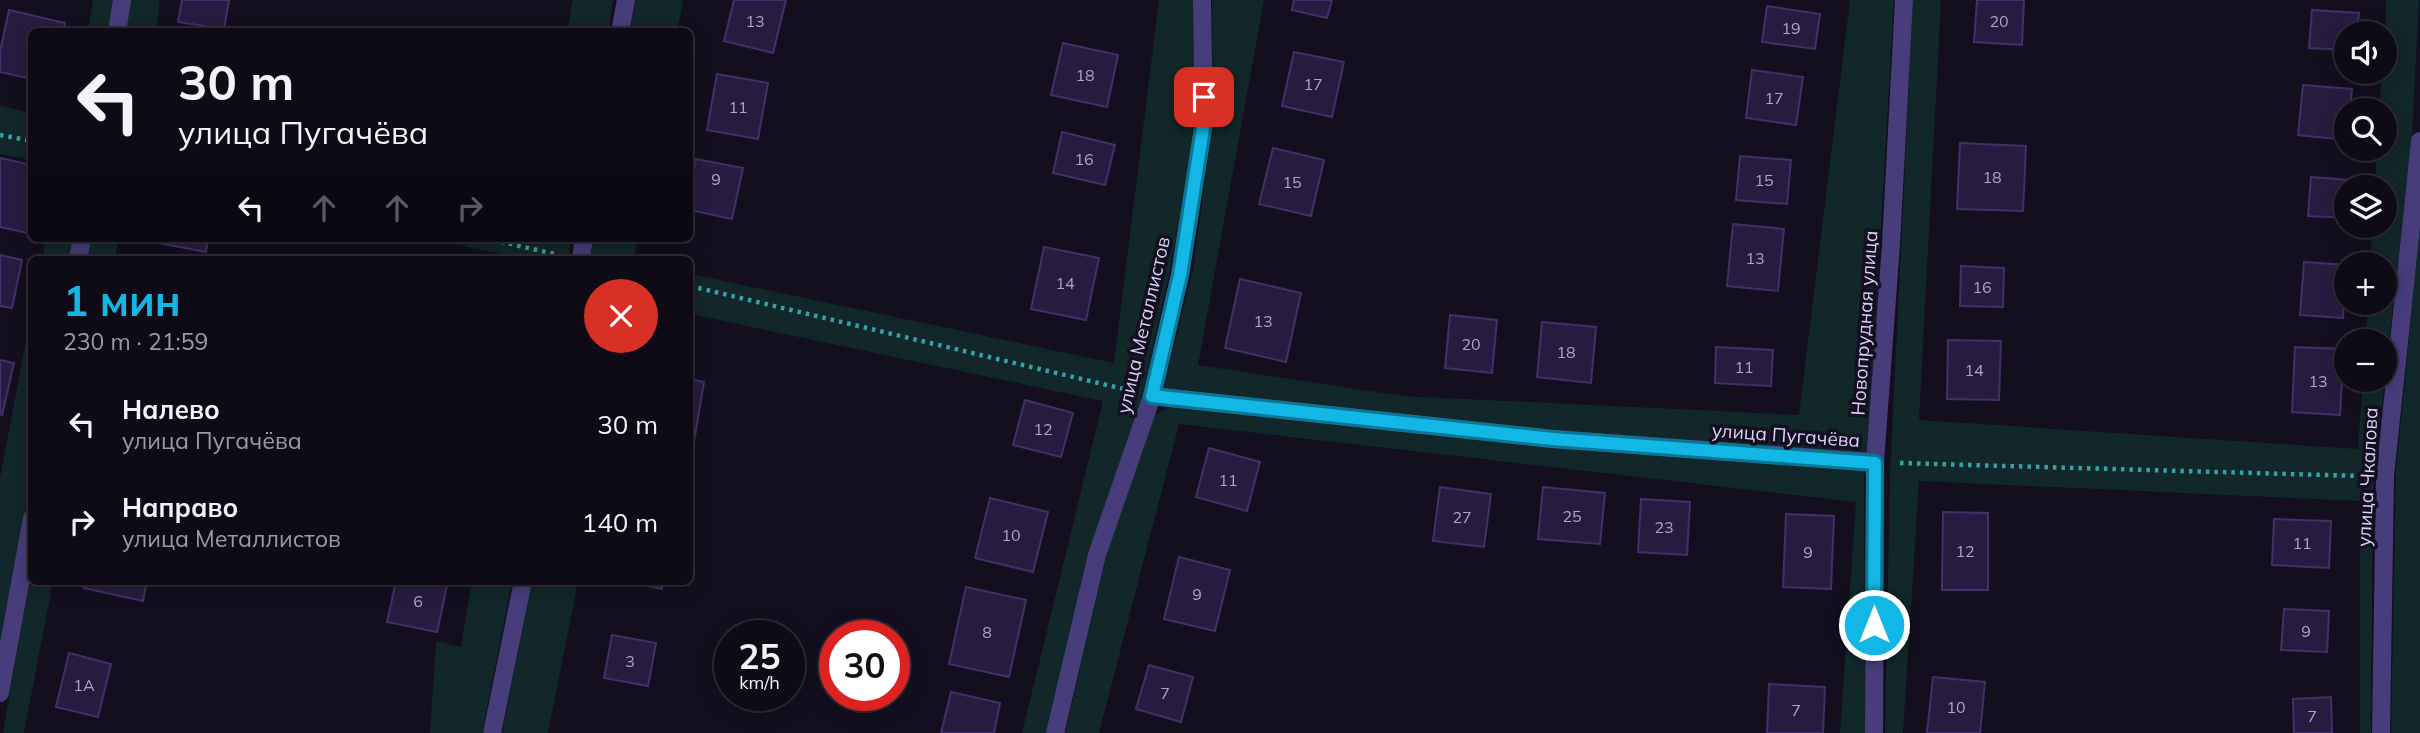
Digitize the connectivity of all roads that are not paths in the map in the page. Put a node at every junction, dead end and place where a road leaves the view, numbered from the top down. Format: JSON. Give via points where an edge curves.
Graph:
{"nodes":[{"id":1,"x":122,"y":0,"type":"edge"},
{"id":2,"x":626,"y":0,"type":"edge"},
{"id":3,"x":1202,"y":0,"type":"edge"},
{"id":4,"x":1904,"y":0,"type":"edge"},
{"id":5,"x":118,"y":28,"type":"edge"},
{"id":6,"x":621,"y":28,"type":"edge"},
{"id":7,"x":2420,"y":141,"type":"edge"},
{"id":8,"x":1152,"y":396,"type":"junction"},
{"id":9,"x":1875,"y":463,"type":"junction"},
{"id":10,"x":28,"y":540,"type":"edge"},
{"id":11,"x":522,"y":585,"type":"edge"},
{"id":12,"x":0,"y":692,"type":"edge"},
{"id":13,"x":492,"y":733,"type":"edge"},
{"id":14,"x":1055,"y":733,"type":"edge"},
{"id":15,"x":1874,"y":733,"type":"edge"},
{"id":16,"x":2381,"y":733,"type":"edge"}],
"edges":[{"from":1,"to":5,"type":"street"},
{"from":2,"to":6,"type":"street"},
{"from":3,"to":8,"type":"street","name":"улица Металлистов","via":[[1204,122],[1180,275]]},
{"from":4,"to":9,"type":"street","name":"Новопрудная улица"},
{"from":7,"to":16,"type":"street","name":"улица Чкалова","via":[[2385,476]]},
{"from":8,"to":9,"type":"street","name":"улица Пугачёва","via":[[1553,439]]},
{"from":8,"to":14,"type":"street","name":"улица Металлистов","via":[[1097,555]]},
{"from":9,"to":15,"type":"street","name":"Новопрудная улица"},
{"from":10,"to":12,"type":"street"},
{"from":11,"to":13,"type":"street"}]}
